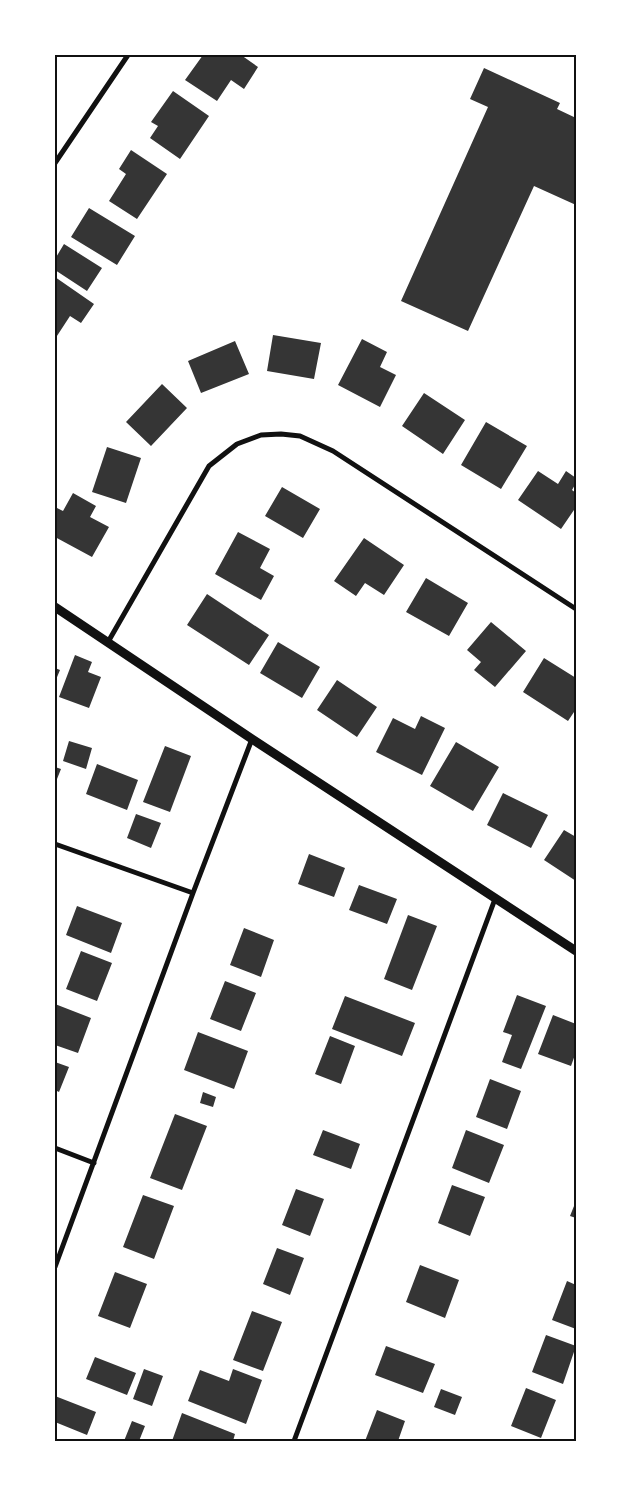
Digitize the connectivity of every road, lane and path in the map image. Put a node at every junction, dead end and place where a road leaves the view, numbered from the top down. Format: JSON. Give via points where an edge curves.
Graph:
{"nodes":[{"id":1,"x":128,"y":55,"type":"edge"},
{"id":2,"x":55,"y":163,"type":"edge"},
{"id":3,"x":55,"y":607,"type":"edge"},
{"id":4,"x":576,"y":609,"type":"edge"},
{"id":5,"x":108,"y":642,"type":"junction"},
{"id":6,"x":252,"y":739,"type":"junction"},
{"id":7,"x":55,"y":844,"type":"edge"},
{"id":8,"x":193,"y":894,"type":"junction"},
{"id":9,"x":495,"y":899,"type":"junction"},
{"id":10,"x":576,"y":950,"type":"edge"},
{"id":11,"x":55,"y":1148,"type":"edge"},
{"id":12,"x":94,"y":1163,"type":"junction"},
{"id":13,"x":55,"y":1267,"type":"edge"},
{"id":14,"x":294,"y":1441,"type":"edge"}],
"edges":[{"from":1,"to":2,"type":"street"},
{"from":3,"to":5,"type":"street"},
{"from":4,"to":5,"type":"street","via":[[333,451],[300,436],[261,435],[237,444],[209,466]]},
{"from":5,"to":6,"type":"street"},
{"from":6,"to":8,"type":"street"},
{"from":6,"to":9,"type":"street"},
{"from":7,"to":8,"type":"street"},
{"from":8,"to":12,"type":"street"},
{"from":9,"to":10,"type":"street"},
{"from":9,"to":14,"type":"street"},
{"from":11,"to":12,"type":"street"},
{"from":12,"to":13,"type":"street"}]}
